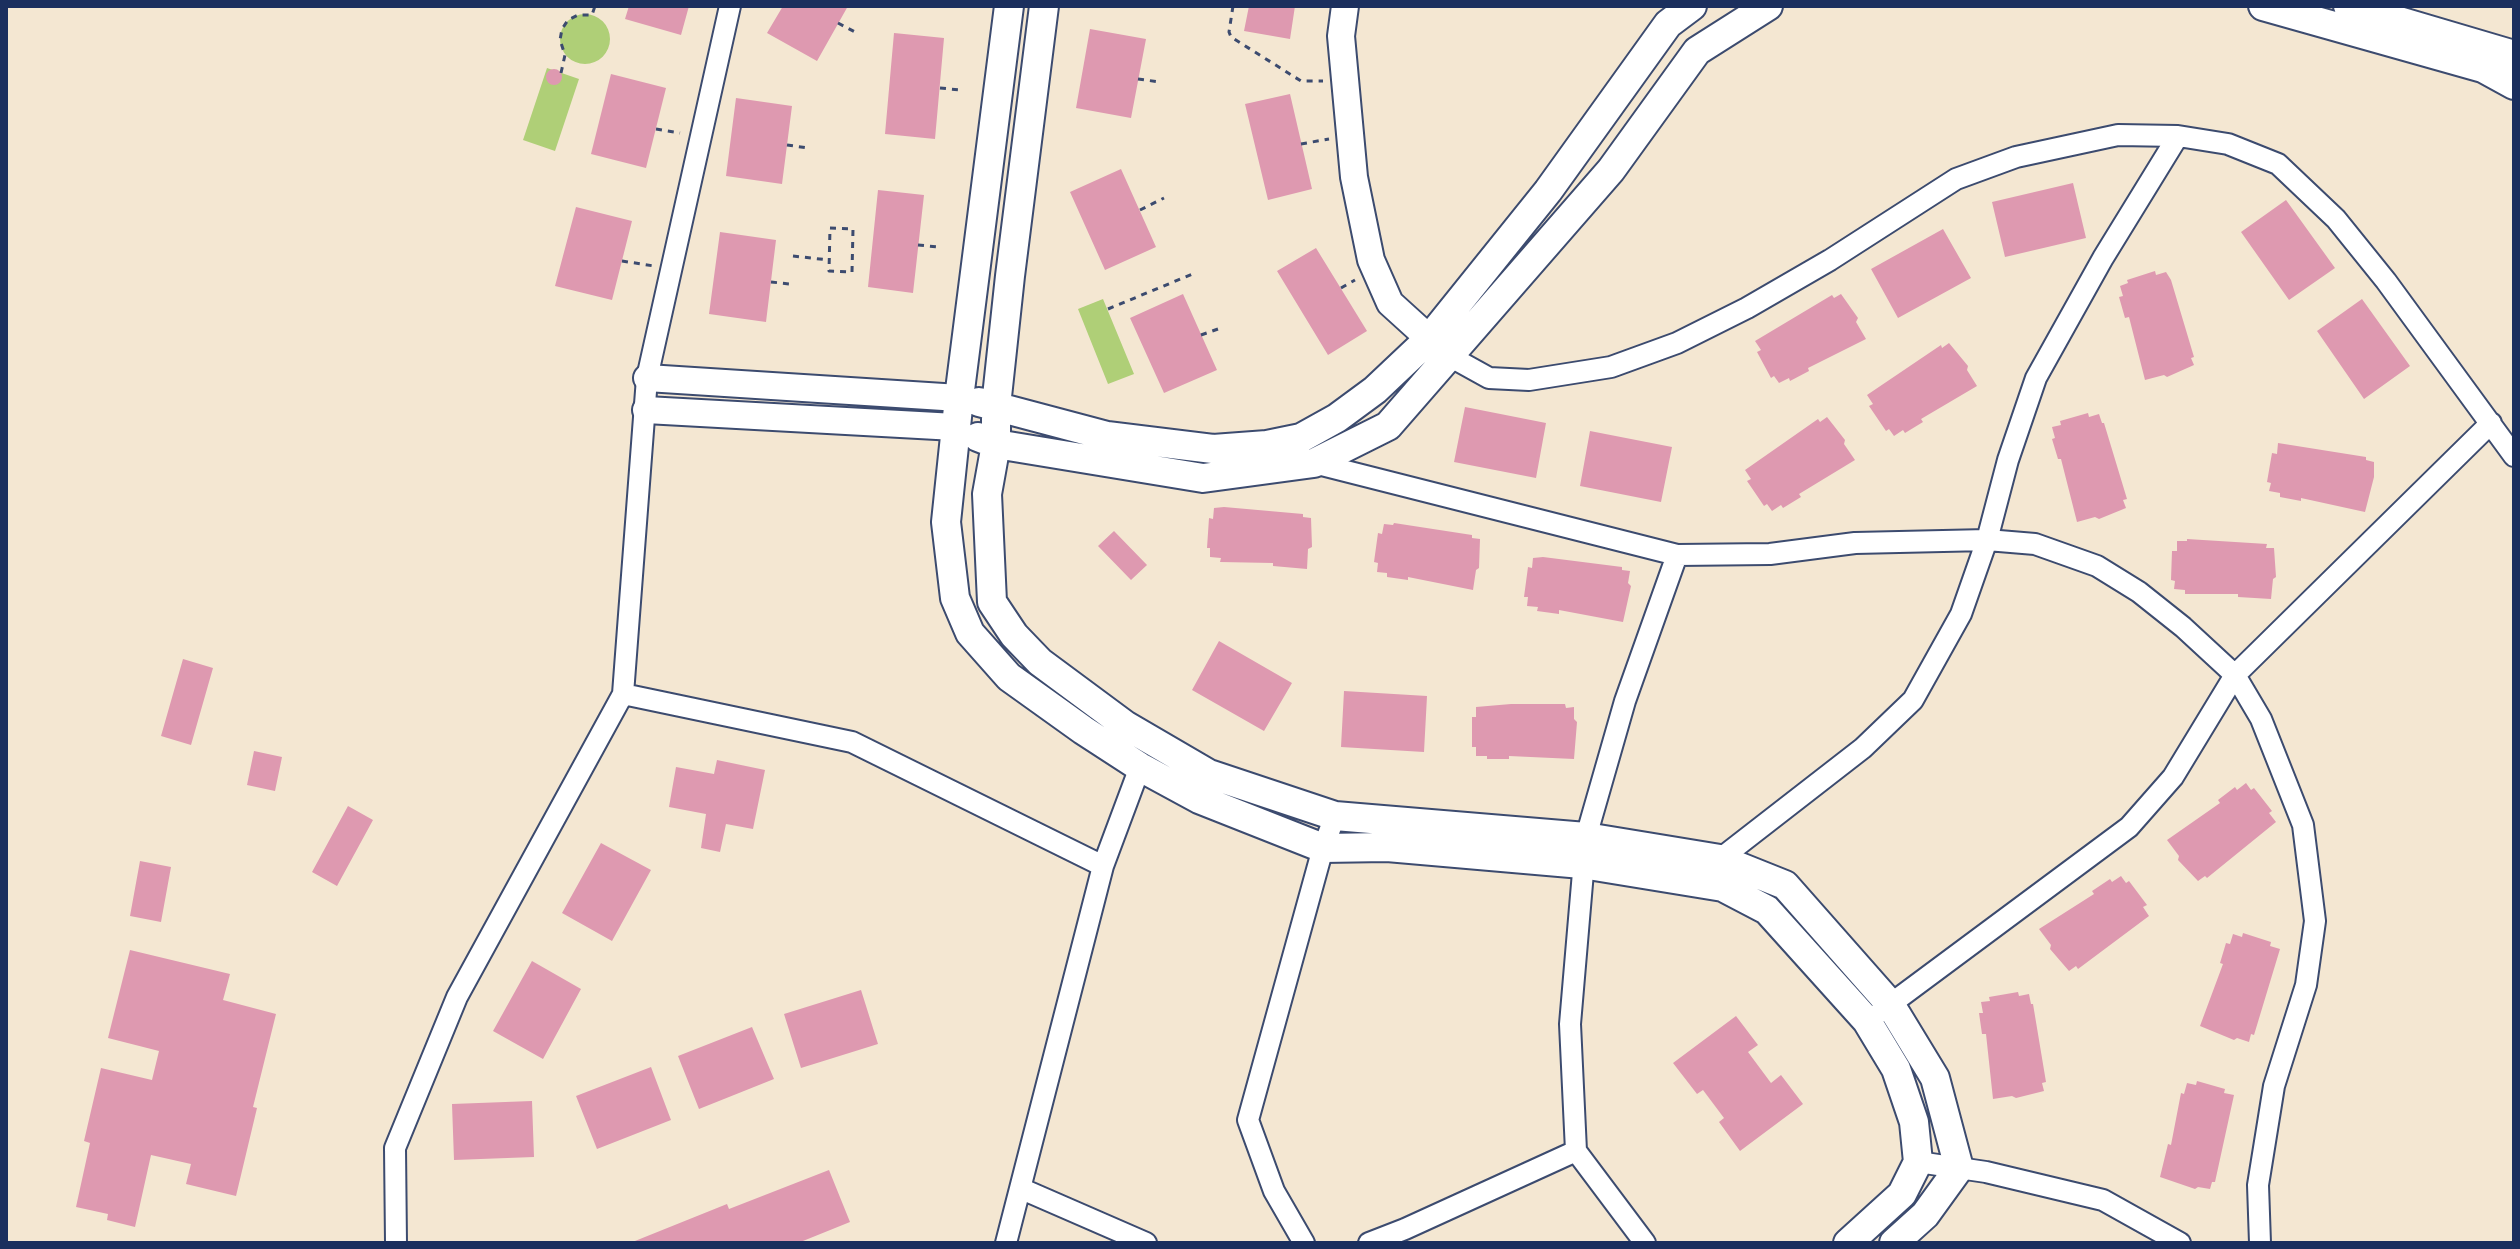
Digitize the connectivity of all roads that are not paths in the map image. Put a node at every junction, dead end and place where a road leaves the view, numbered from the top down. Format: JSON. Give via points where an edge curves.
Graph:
{"nodes":[{"id":1,"x":730,"y":6,"type":"edge"},
{"id":2,"x":1009,"y":6,"type":"edge"},
{"id":3,"x":1044,"y":6,"type":"edge"},
{"id":4,"x":1345,"y":6,"type":"edge"},
{"id":5,"x":1692,"y":6,"type":"edge"},
{"id":6,"x":1768,"y":6,"type":"edge"},
{"id":7,"x":2263,"y":6,"type":"edge"},
{"id":8,"x":2348,"y":6,"type":"edge"},
{"id":9,"x":2514,"y":55,"type":"edge"},
{"id":10,"x":2514,"y":85,"type":"edge"},
{"id":11,"x":2178,"y":136,"type":"junction"},
{"id":12,"x":1440,"y":348,"type":"junction"},
{"id":13,"x":647,"y":378,"type":"junction"},
{"id":14,"x":959,"y":398,"type":"junction"},
{"id":15,"x":996,"y":406,"type":"junction"},
{"id":16,"x":646,"y":410,"type":"junction"},
{"id":17,"x":2491,"y":423,"type":"junction"},
{"id":18,"x":955,"y":427,"type":"junction"},
{"id":19,"x":996,"y":444,"type":"junction"},
{"id":20,"x":2514,"y":456,"type":"edge"},
{"id":21,"x":1314,"y":463,"type":"junction"},
{"id":22,"x":1987,"y":540,"type":"junction"},
{"id":23,"x":1677,"y":555,"type":"junction"},
{"id":24,"x":2235,"y":675,"type":"junction"},
{"id":25,"x":623,"y":694,"type":"junction"},
{"id":26,"x":1140,"y":767,"type":"junction"},
{"id":27,"x":1335,"y":816,"type":"junction"},
{"id":28,"x":1323,"y":848,"type":"junction"},
{"id":29,"x":1584,"y":850,"type":"junction"},
{"id":30,"x":1720,"y":859,"type":"junction"},
{"id":31,"x":1103,"y":866,"type":"junction"},
{"id":32,"x":1890,"y":1004,"type":"junction"},
{"id":33,"x":1867,"y":1021,"type":"junction"},
{"id":34,"x":1576,"y":1151,"type":"junction"},
{"id":35,"x":1918,"y":1162,"type":"junction"},
{"id":36,"x":1959,"y":1168,"type":"junction"},
{"id":37,"x":1022,"y":1189,"type":"junction"},
{"id":38,"x":396,"y":1243,"type":"edge"},
{"id":39,"x":1006,"y":1243,"type":"edge"},
{"id":40,"x":1146,"y":1243,"type":"edge"},
{"id":41,"x":1304,"y":1243,"type":"edge"},
{"id":42,"x":1369,"y":1243,"type":"edge"},
{"id":43,"x":1645,"y":1243,"type":"edge"},
{"id":44,"x":1848,"y":1243,"type":"edge"},
{"id":45,"x":1894,"y":1243,"type":"edge"},
{"id":46,"x":2180,"y":1243,"type":"edge"},
{"id":47,"x":2260,"y":1243,"type":"edge"}],
"edges":[{"from":1,"to":13,"type":"street"},
{"from":2,"to":14,"type":"main road"},
{"from":3,"to":15,"type":"main road"},
{"from":4,"to":12,"type":"street","via":[[1341,36],[1354,177],[1371,260],[1390,303]]},
{"from":5,"to":12,"type":"main road","via":[[1668,24]]},
{"from":6,"to":12,"type":"main road","via":[[1697,51],[1611,170]]},
{"from":7,"to":10,"type":"main road","via":[[2483,68]]},
{"from":8,"to":9,"type":"main road"},
{"from":11,"to":12,"type":"street","via":[[2118,135],[2016,157],[1956,179],[1747,308],[1677,343],[1611,367],[1529,380],[1489,378]]},
{"from":11,"to":17,"type":"street","via":[[2228,144],[2278,164],[2336,219]]},
{"from":11,"to":22,"type":"street","via":[[2036,378]]},
{"from":12,"to":15,"type":"main road","via":[[1337,418],[1301,438],[1267,445],[1213,449],[1107,436]]},
{"from":12,"to":21,"type":"main road","via":[[1388,426]]},
{"from":13,"to":14,"type":"street"},
{"from":13,"to":16,"type":"street"},
{"from":14,"to":15,"type":"main road"},
{"from":14,"to":18,"type":"main road"},
{"from":15,"to":19,"type":"main road"},
{"from":16,"to":18,"type":"street"},
{"from":16,"to":25,"type":"street"},
{"from":17,"to":20,"type":"street"},
{"from":17,"to":24,"type":"street"},
{"from":18,"to":19,"type":"main road"},
{"from":18,"to":26,"type":"main road","via":[[946,522],[955,598],[970,633],[1009,677]]},
{"from":19,"to":21,"type":"main road","via":[[1203,478]]},
{"from":19,"to":27,"type":"main road","via":[[987,494],[992,602],[1014,635],[1040,662],[1125,725],[1209,774]]},
{"from":21,"to":23,"type":"street"},
{"from":22,"to":23,"type":"street"},
{"from":22,"to":24,"type":"street","via":[[2035,544],[2097,566],[2139,592]]},
{"from":22,"to":30,"type":"street","via":[[1961,614],[1913,700],[1863,748]]},
{"from":23,"to":29,"type":"street","via":[[1625,701]]},
{"from":24,"to":32,"type":"street","via":[[2173,777],[2129,827]]},
{"from":24,"to":47,"type":"street","via":[[2261,719],[2303,825],[2315,921],[2306,985],[2274,1086],[2258,1185]]},
{"from":25,"to":31,"type":"street","via":[[852,742]]},
{"from":25,"to":38,"type":"street","via":[[457,997],[395,1148]]},
{"from":26,"to":28,"type":"main road","via":[[1199,799]]},
{"from":26,"to":31,"type":"street"},
{"from":27,"to":28,"type":"street"},
{"from":27,"to":29,"type":"main road","via":[[1424,821]]},
{"from":28,"to":29,"type":"main road"},
{"from":28,"to":41,"type":"street","via":[[1248,1120],[1274,1191]]},
{"from":29,"to":30,"type":"main road"},
{"from":29,"to":33,"type":"main road","via":[[1723,887],[1767,910]]},
{"from":29,"to":34,"type":"street","via":[[1570,1024]]},
{"from":30,"to":32,"type":"main road","via":[[1785,885]]},
{"from":31,"to":37,"type":"street"},
{"from":32,"to":33,"type":"street"},
{"from":32,"to":36,"type":"main road","via":[[1935,1078]]},
{"from":33,"to":35,"type":"main road","via":[[1896,1069],[1914,1122]]},
{"from":34,"to":42,"type":"street"},
{"from":34,"to":43,"type":"street"},
{"from":35,"to":36,"type":"street"},
{"from":35,"to":44,"type":"main road","via":[[1902,1194]]},
{"from":36,"to":45,"type":"main road","via":[[1925,1215]]},
{"from":36,"to":46,"type":"street","via":[[2103,1200]]},
{"from":37,"to":39,"type":"street"},
{"from":37,"to":40,"type":"street"}]}
